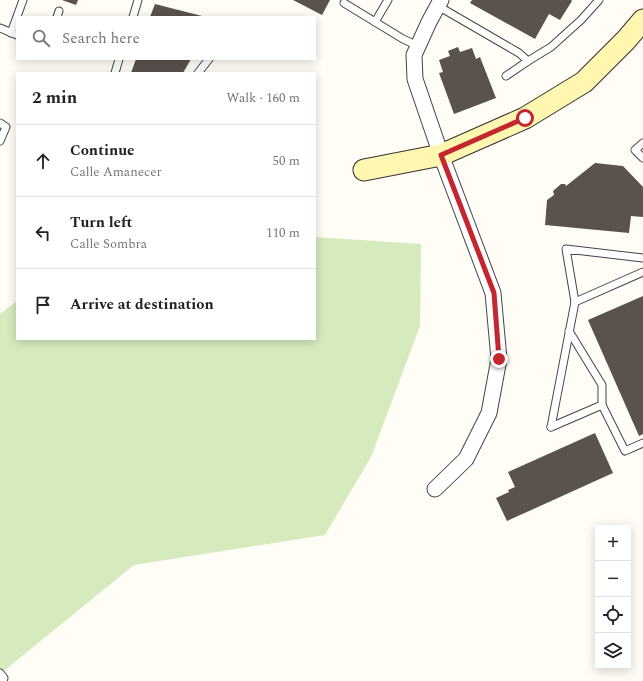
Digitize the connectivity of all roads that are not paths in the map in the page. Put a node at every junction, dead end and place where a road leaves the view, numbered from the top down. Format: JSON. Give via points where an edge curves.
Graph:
{"nodes":[{"id":1,"x":23,"y":0,"type":"edge"},
{"id":2,"x":138,"y":0,"type":"edge"},
{"id":3,"x":388,"y":0,"type":"edge"},
{"id":4,"x":600,"y":0,"type":"edge"},
{"id":5,"x":344,"y":3,"type":"dead end"},
{"id":6,"x":440,"y":3,"type":"edge"},
{"id":7,"x":19,"y":16,"type":"edge"},
{"id":8,"x":133,"y":16,"type":"edge"},
{"id":9,"x":643,"y":20,"type":"edge"},
{"id":10,"x":375,"y":22,"type":"junction"},
{"id":11,"x":0,"y":28,"type":"edge"},
{"id":12,"x":14,"y":34,"type":"edge"},
{"id":13,"x":418,"y":46,"type":"junction"},
{"id":14,"x":119,"y":60,"type":"edge"},
{"id":15,"x":208,"y":60,"type":"edge"},
{"id":16,"x":528,"y":61,"type":"junction"},
{"id":17,"x":114,"y":72,"type":"edge"},
{"id":18,"x":199,"y":72,"type":"edge"},
{"id":19,"x":506,"y":76,"type":"dead end"},
{"id":20,"x":0,"y":123,"type":"edge"},
{"id":21,"x":0,"y":141,"type":"edge"},
{"id":22,"x":643,"y":143,"type":"edge"},
{"id":23,"x":441,"y":155,"type":"junction"},
{"id":24,"x":643,"y":158,"type":"edge"},
{"id":25,"x":364,"y":170,"type":"dead end"},
{"id":26,"x":643,"y":258,"type":"edge"},
{"id":27,"x":643,"y":272,"type":"edge"},
{"id":28,"x":575,"y":302,"type":"junction"},
{"id":29,"x":569,"y":331,"type":"junction"},
{"id":30,"x":602,"y":405,"type":"junction"},
{"id":31,"x":643,"y":443,"type":"edge"},
{"id":32,"x":435,"y":489,"type":"dead end"},
{"id":33,"x":0,"y":673,"type":"edge"},
{"id":34,"x":4,"y":681,"type":"edge"}],
"edges":[{"from":1,"to":7,"type":"lane"},
{"from":2,"to":8,"type":"lane"},
{"from":3,"to":10,"type":"lane"},
{"from":4,"to":16,"type":"lane","via":[[551,47]]},
{"from":5,"to":10,"type":"lane"},
{"from":6,"to":13,"type":"street"},
{"from":6,"to":16,"type":"lane"},
{"from":9,"to":23,"type":"street","via":[[584,82],[525,118]]},
{"from":10,"to":13,"type":"lane"},
{"from":11,"to":12,"type":"lane"},
{"from":13,"to":23,"type":"street","via":[[414,54],[414,79]]},
{"from":14,"to":17,"type":"lane"},
{"from":15,"to":18,"type":"lane"},
{"from":16,"to":19,"type":"lane"},
{"from":20,"to":21,"type":"lane","via":[[6,127]]},
{"from":22,"to":24,"type":"lane","via":[[635,150]]},
{"from":23,"to":25,"type":"street"},
{"from":23,"to":32,"type":"street","via":[[494,293],[499,359],[489,413],[466,459]]},
{"from":26,"to":28,"type":"lane","via":[[566,250]]},
{"from":27,"to":28,"type":"lane"},
{"from":28,"to":29,"type":"lane"},
{"from":29,"to":30,"type":"lane","via":[[602,385]]},
{"from":29,"to":30,"type":"lane","via":[[551,427]]},
{"from":30,"to":31,"type":"lane","via":[[625,451]]},
{"from":33,"to":34,"type":"lane"}]}
